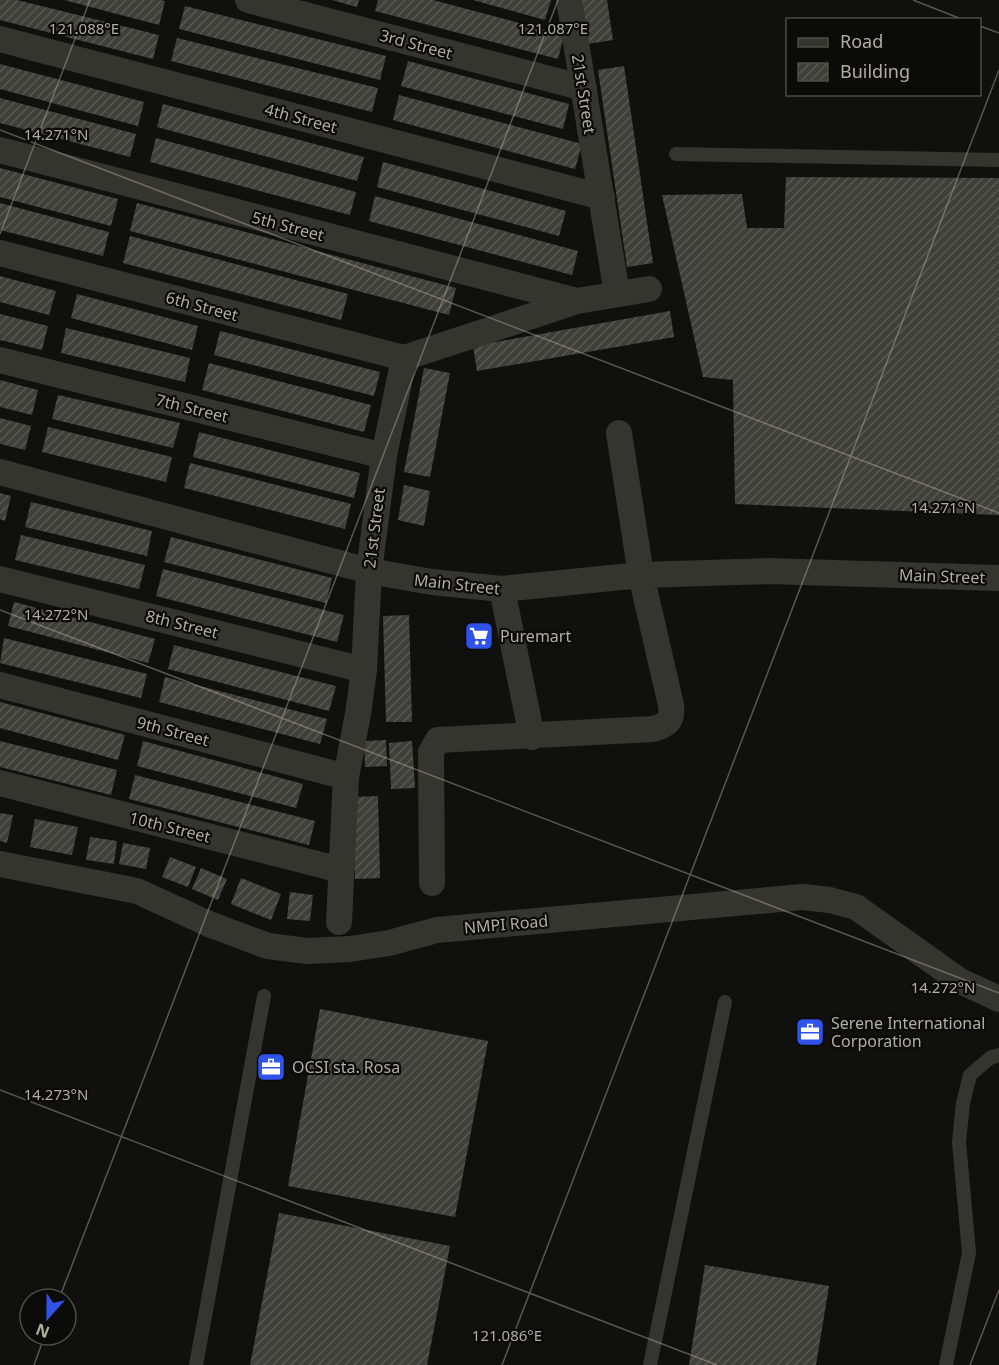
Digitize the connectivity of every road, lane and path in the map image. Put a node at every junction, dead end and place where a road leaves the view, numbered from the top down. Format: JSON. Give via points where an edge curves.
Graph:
{"nodes":[{"id":1,"x":248,"y":0,"type":"edge"},
{"id":2,"x":569,"y":0,"type":"edge"},
{"id":3,"x":0,"y":39,"type":"edge"},
{"id":4,"x":584,"y":88,"type":"junction"},
{"id":5,"x":0,"y":150,"type":"edge"},
{"id":6,"x":676,"y":154,"type":"dead end"},
{"id":7,"x":999,"y":160,"type":"edge"},
{"id":8,"x":602,"y":197,"type":"junction"},
{"id":9,"x":0,"y":253,"type":"edge"},
{"id":10,"x":649,"y":289,"type":"dead end"},
{"id":11,"x":617,"y":294,"type":"junction"},
{"id":12,"x":577,"y":302,"type":"junction"},
{"id":13,"x":404,"y":358,"type":"junction"},
{"id":14,"x":0,"y":360,"type":"edge"},
{"id":15,"x":619,"y":433,"type":"dead end"},
{"id":16,"x":384,"y":456,"type":"junction"},
{"id":17,"x":0,"y":472,"type":"edge"},
{"id":18,"x":369,"y":571,"type":"junction"},
{"id":19,"x":641,"y":575,"type":"junction"},
{"id":20,"x":999,"y":578,"type":"edge"},
{"id":21,"x":0,"y":579,"type":"edge"},
{"id":22,"x":502,"y":589,"type":"junction"},
{"id":23,"x":364,"y":669,"type":"junction"},
{"id":24,"x":0,"y":685,"type":"edge"},
{"id":25,"x":532,"y":737,"type":"junction"},
{"id":26,"x":346,"y":777,"type":"junction"},
{"id":27,"x":0,"y":783,"type":"edge"},
{"id":28,"x":0,"y":864,"type":"edge"},
{"id":29,"x":340,"y":870,"type":"junction"},
{"id":30,"x":432,"y":883,"type":"dead end"},
{"id":31,"x":339,"y":922,"type":"dead end"},
{"id":32,"x":264,"y":996,"type":"dead end"},
{"id":33,"x":999,"y":999,"type":"edge"},
{"id":34,"x":725,"y":1002,"type":"dead end"},
{"id":35,"x":999,"y":1055,"type":"edge"},
{"id":36,"x":196,"y":1365,"type":"edge"},
{"id":37,"x":650,"y":1365,"type":"edge"},
{"id":38,"x":946,"y":1365,"type":"edge"}],
"edges":[{"from":1,"to":4,"type":"street","name":"3rd Street"},
{"from":2,"to":4,"type":"street","name":"21st Street"},
{"from":3,"to":8,"type":"street","name":"4th Street"},
{"from":4,"to":8,"type":"street","name":"21st Street"},
{"from":5,"to":12,"type":"street","name":"5th Street"},
{"from":6,"to":7,"type":"lane"},
{"from":8,"to":11,"type":"street","name":"21st Street"},
{"from":9,"to":13,"type":"street","name":"6th Street"},
{"from":10,"to":11,"type":"street"},
{"from":11,"to":12,"type":"street"},
{"from":12,"to":13,"type":"street"},
{"from":13,"to":16,"type":"street","name":"21st Street"},
{"from":14,"to":16,"type":"street","name":"7th Street"},
{"from":15,"to":19,"type":"street"},
{"from":16,"to":18,"type":"street","name":"21st Street"},
{"from":17,"to":18,"type":"street","name":"Main Street"},
{"from":18,"to":22,"type":"street","name":"Main Street"},
{"from":18,"to":23,"type":"street","name":"21st Street"},
{"from":19,"to":20,"type":"street","name":"Main Street","via":[[769,571]]},
{"from":19,"to":22,"type":"street","name":"Main Street"},
{"from":19,"to":25,"type":"street","via":[[671,705],[670,721],[652,729]]},
{"from":21,"to":23,"type":"street","name":"8th Street"},
{"from":22,"to":25,"type":"street"},
{"from":23,"to":26,"type":"street","name":"21st Street"},
{"from":24,"to":26,"type":"street","name":"9th Street"},
{"from":25,"to":30,"type":"street","via":[[445,739],[435,744],[431,752]]},
{"from":26,"to":29,"type":"street","name":"21st Street"},
{"from":27,"to":29,"type":"street","name":"10th Street"},
{"from":28,"to":33,"type":"street","name":"NMPI Road","via":[[137,891],[267,946],[308,951],[350,950],[437,930],[802,897],[830,900],[856,907],[960,981]]},
{"from":29,"to":31,"type":"street","name":"21st Street"},
{"from":32,"to":36,"type":"lane"},
{"from":34,"to":37,"type":"lane"},
{"from":35,"to":38,"type":"lane","via":[[970,1075],[963,1103],[959,1142],[969,1253]]}]}
